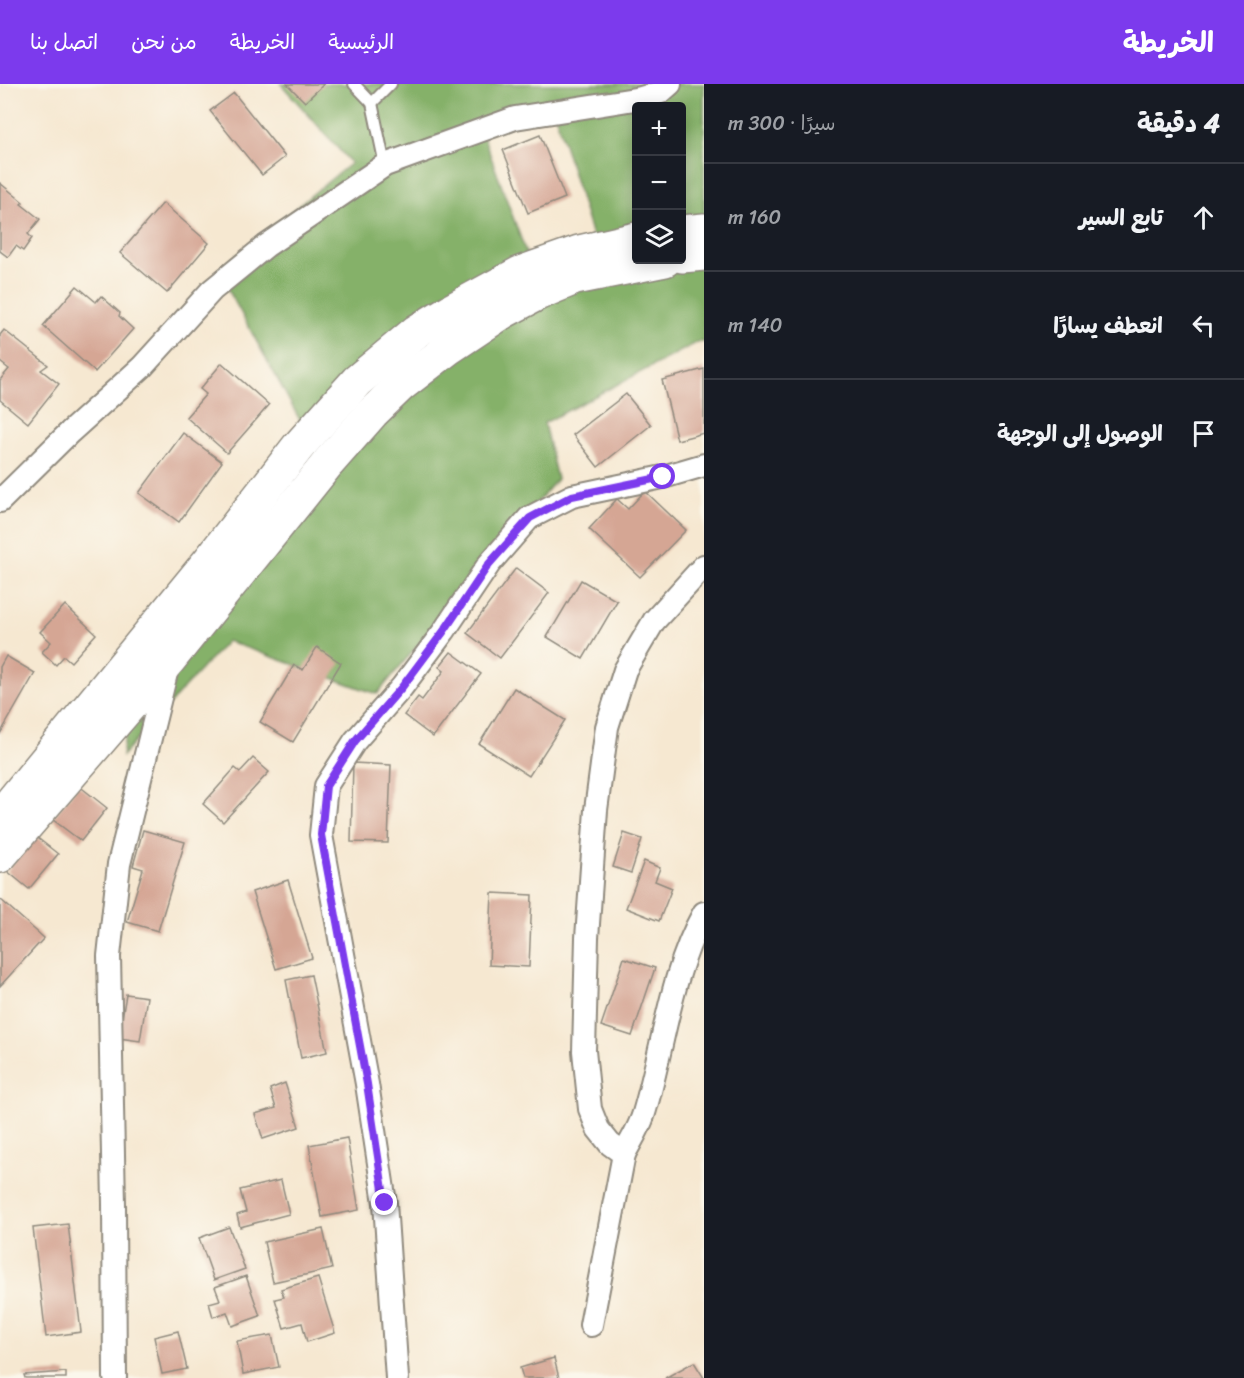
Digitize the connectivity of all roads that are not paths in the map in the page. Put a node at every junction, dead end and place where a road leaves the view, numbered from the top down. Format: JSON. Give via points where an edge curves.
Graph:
{"nodes":[{"id":1,"x":354,"y":84,"type":"edge"},
{"id":2,"x":391,"y":84,"type":"edge"},
{"id":3,"x":670,"y":84,"type":"edge"},
{"id":4,"x":372,"y":104,"type":"junction"},
{"id":5,"x":385,"y":165,"type":"junction"},
{"id":6,"x":704,"y":230,"type":"edge"},
{"id":7,"x":686,"y":232,"type":"edge"},
{"id":8,"x":632,"y":240,"type":"edge"},
{"id":9,"x":704,"y":254,"type":"edge"},
{"id":10,"x":686,"y":256,"type":"edge"},
{"id":11,"x":645,"y":264,"type":"edge"},
{"id":12,"x":704,"y":465,"type":"edge"},
{"id":13,"x":0,"y":501,"type":"edge"},
{"id":14,"x":704,"y":566,"type":"edge"},
{"id":15,"x":170,"y":659,"type":"junction"},
{"id":16,"x":0,"y":816,"type":"edge"},
{"id":17,"x":0,"y":856,"type":"edge"},
{"id":18,"x":704,"y":913,"type":"edge"},
{"id":19,"x":624,"y":1155,"type":"junction"},
{"id":20,"x":591,"y":1325,"type":"dead end"},
{"id":21,"x":115,"y":1378,"type":"edge"},
{"id":22,"x":397,"y":1378,"type":"edge"}],
"edges":[{"from":1,"to":4,"type":"lane"},
{"from":2,"to":4,"type":"lane"},
{"from":3,"to":5,"type":"street","via":[[661,92],[641,98],[515,118]]},
{"from":4,"to":5,"type":"lane"},
{"from":5,"to":13,"type":"street","via":[[286,232],[212,290],[142,367]]},
{"from":6,"to":7,"type":"highway"},
{"from":8,"to":16,"type":"highway","via":[[579,252],[520,273],[417,332],[357,381],[298,447]]},
{"from":9,"to":10,"type":"highway"},
{"from":11,"to":15,"type":"highway","via":[[575,278],[537,294],[503,312],[414,374],[372,413],[328,464]]},
{"from":12,"to":22,"type":"street","via":[[572,496],[530,518],[489,564],[444,631],[355,741],[326,786],[321,835],[385,1203]]},
{"from":14,"to":19,"type":"street","via":[[654,621],[625,670],[607,727],[596,810],[584,1051],[590,1109],[598,1129]]},
{"from":15,"to":17,"type":"highway"},
{"from":15,"to":21,"type":"street","via":[[118,864],[109,956]]},
{"from":18,"to":19,"type":"street","via":[[693,933],[669,1007],[644,1115]]},
{"from":19,"to":20,"type":"street"}]}
